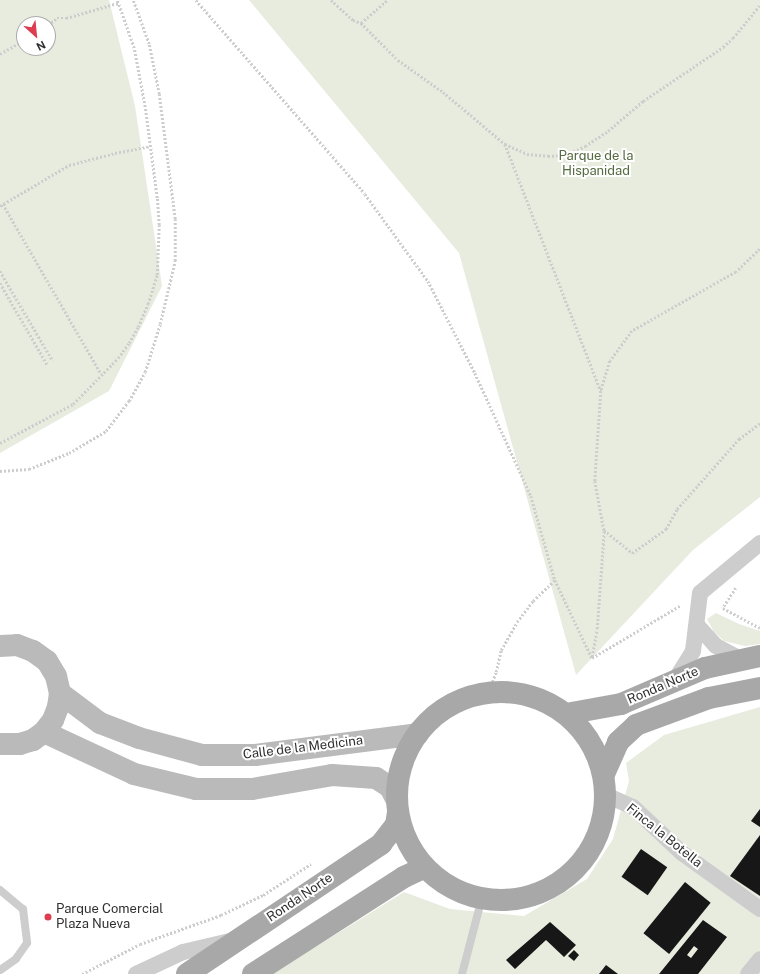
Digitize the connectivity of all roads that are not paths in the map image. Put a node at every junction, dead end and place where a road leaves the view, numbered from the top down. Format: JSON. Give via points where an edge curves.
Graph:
{"nodes":[{"id":1,"x":760,"y":544,"type":"edge"},
{"id":2,"x":697,"y":625,"type":"junction"},
{"id":3,"x":0,"y":646,"type":"edge"},
{"id":4,"x":751,"y":658,"type":"edge"},
{"id":5,"x":675,"y":680,"type":"junction"},
{"id":6,"x":760,"y":688,"type":"edge"},
{"id":7,"x":60,"y":692,"type":"junction"},
{"id":8,"x":566,"y":714,"type":"junction"},
{"id":9,"x":44,"y":732,"type":"junction"},
{"id":10,"x":418,"y":734,"type":"junction"},
{"id":11,"x":0,"y":744,"type":"edge"},
{"id":12,"x":605,"y":784,"type":"junction"},
{"id":13,"x":398,"y":806,"type":"junction"},
{"id":14,"x":425,"y":867,"type":"junction"},
{"id":15,"x":0,"y":890,"type":"edge"},
{"id":16,"x":482,"y":898,"type":"junction"},
{"id":17,"x":760,"y":909,"type":"edge"},
{"id":18,"x":239,"y":939,"type":"junction"},
{"id":19,"x":760,"y":959,"type":"edge"},
{"id":20,"x":0,"y":970,"type":"edge"},
{"id":21,"x":136,"y":974,"type":"edge"},
{"id":22,"x":187,"y":974,"type":"edge"},
{"id":23,"x":253,"y":974,"type":"edge"},
{"id":24,"x":462,"y":974,"type":"edge"},
{"id":25,"x":748,"y":974,"type":"edge"}],
"edges":[{"from":1,"to":2,"type":"street","via":[[700,593]]},
{"from":2,"to":4,"type":"street","via":[[716,646]]},
{"from":2,"to":5,"type":"street","via":[[693,651]]},
{"from":3,"to":7,"type":"main road","via":[[17,645],[33,651],[47,661],[56,676]]},
{"from":4,"to":5,"type":"main road","name":"Ronda Norte","via":[[705,668]]},
{"from":5,"to":8,"type":"main road","name":"Ronda Norte","via":[[621,704]]},
{"from":6,"to":12,"type":"main road","name":"Ronda Norte","via":[[709,698],[636,725],[618,742]]},
{"from":7,"to":9,"type":"main road","via":[[53,720]]},
{"from":7,"to":10,"type":"main road","name":"Calle de la Medicina","via":[[100,723],[139,738],[202,755],[254,755]]},
{"from":8,"to":10,"type":"main road","name":"Ronda Norte","via":[[548,703],[529,696],[508,692],[488,693],[467,698],[449,707],[432,719]]},
{"from":8,"to":12,"type":"main road","name":"Ronda Norte","via":[[594,747]]},
{"from":9,"to":11,"type":"main road","via":[[33,740],[20,744]]},
{"from":9,"to":13,"type":"main road","via":[[134,774],[196,789],[252,789],[332,775],[376,778],[390,787]]},
{"from":10,"to":13,"type":"main road","name":"Ronda Norte","via":[[402,766],[398,783]]},
{"from":12,"to":16,"type":"main road","name":"Ronda Norte","via":[[602,825],[589,853],[569,876],[543,892],[513,900]]},
{"from":12,"to":17,"type":"street","name":"Finca la Botella","via":[[682,853]]},
{"from":13,"to":14,"type":"main road","name":"Ronda Norte","via":[[404,832]]},
{"from":13,"to":18,"type":"main road","name":"Ronda Norte","via":[[396,825],[381,844]]},
{"from":14,"to":16,"type":"main road","name":"Ronda Norte","via":[[442,882]]},
{"from":14,"to":23,"type":"main road","via":[[404,877]]},
{"from":15,"to":20,"type":"lane","via":[[23,909],[27,943],[16,960]]},
{"from":16,"to":24,"type":"lane"},
{"from":18,"to":21,"type":"street","via":[[182,952]]},
{"from":18,"to":22,"type":"main road","name":"Ronda Norte"},
{"from":19,"to":25,"type":"street"}]}
